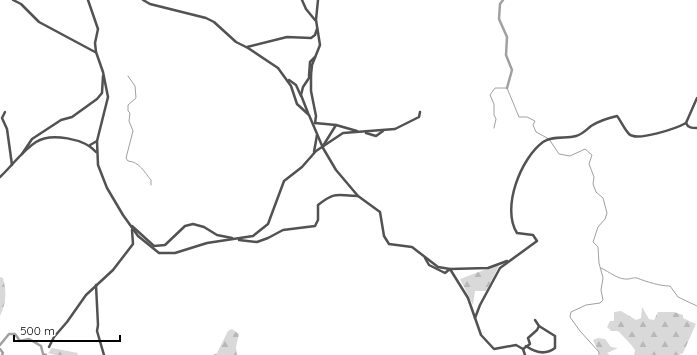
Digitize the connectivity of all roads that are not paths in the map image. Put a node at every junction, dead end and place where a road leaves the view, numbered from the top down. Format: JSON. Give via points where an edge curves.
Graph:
{"nodes":[{"id":1,"x":13,"y":0,"type":"edge"},
{"id":2,"x":88,"y":0,"type":"edge"},
{"id":3,"x":143,"y":0,"type":"edge"},
{"id":4,"x":302,"y":0,"type":"edge"},
{"id":5,"x":318,"y":0,"type":"edge"},
{"id":6,"x":316,"y":20,"type":"junction"},
{"id":7,"x":318,"y":28,"type":"junction"},
{"id":8,"x":247,"y":47,"type":"junction"},
{"id":9,"x":96,"y":52,"type":"junction"},
{"id":10,"x":103,"y":72,"type":"junction"},
{"id":11,"x":310,"y":75,"type":"junction"},
{"id":12,"x":285,"y":76,"type":"junction"},
{"id":13,"x":301,"y":95,"type":"junction"},
{"id":14,"x":697,"y":98,"type":"edge"},
{"id":15,"x":4,"y":112,"type":"dead end"},
{"id":16,"x":420,"y":112,"type":"dead end"},
{"id":17,"x":308,"y":113,"type":"junction"},
{"id":18,"x":686,"y":123,"type":"junction"},
{"id":19,"x":315,"y":125,"type":"junction"},
{"id":20,"x":336,"y":125,"type":"junction"},
{"id":21,"x":697,"y":128,"type":"edge"},
{"id":22,"x":384,"y":130,"type":"junction"},
{"id":23,"x":363,"y":132,"type":"junction"},
{"id":24,"x":97,"y":141,"type":"junction"},
{"id":25,"x":90,"y":145,"type":"junction"},
{"id":26,"x":323,"y":147,"type":"junction"},
{"id":27,"x":96,"y":153,"type":"junction"},
{"id":28,"x":22,"y":154,"type":"junction"},
{"id":29,"x":313,"y":154,"type":"junction"},
{"id":30,"x":12,"y":165,"type":"junction"},
{"id":31,"x":0,"y":177,"type":"edge"},
{"id":32,"x":358,"y":196,"type":"junction"},
{"id":33,"x":129,"y":225,"type":"junction"},
{"id":34,"x":132,"y":228,"type":"junction"},
{"id":35,"x":234,"y":239,"type":"junction"},
{"id":36,"x":509,"y":260,"type":"junction"},
{"id":37,"x":450,"y":269,"type":"junction"},
{"id":38,"x":96,"y":285,"type":"junction"},
{"id":39,"x":475,"y":318,"type":"junction"},
{"id":40,"x":536,"y":320,"type":"dead end"},
{"id":41,"x":539,"y":326,"type":"junction"},
{"id":42,"x":526,"y":346,"type":"junction"},
{"id":43,"x":49,"y":347,"type":"dead end"},
{"id":44,"x":523,"y":349,"type":"junction"},
{"id":45,"x":104,"y":355,"type":"edge"},
{"id":46,"x":525,"y":355,"type":"edge"}],
"edges":[{"from":1,"to":9,"type":"street","via":[[21,4],[39,22]]},
{"from":2,"to":9,"type":"street","via":[[98,29]]},
{"from":3,"to":8,"type":"street","via":[[206,18],[214,22],[226,36]]},
{"from":4,"to":6,"type":"street"},
{"from":5,"to":6,"type":"street"},
{"from":6,"to":7,"type":"street"},
{"from":7,"to":8,"type":"street","via":[[311,38],[286,37]]},
{"from":7,"to":11,"type":"street","via":[[320,45],[316,56],[310,62]]},
{"from":8,"to":12,"type":"street","via":[[278,68]]},
{"from":9,"to":10,"type":"street"},
{"from":10,"to":24,"type":"street","via":[[108,102]]},
{"from":10,"to":28,"type":"street","via":[[102,93],[97,99],[72,118],[61,120],[32,139]]},
{"from":11,"to":13,"type":"street"},
{"from":11,"to":19,"type":"street"},
{"from":12,"to":13,"type":"street","via":[[296,85]]},
{"from":12,"to":17,"type":"street","via":[[297,104]]},
{"from":13,"to":17,"type":"street"},
{"from":14,"to":18,"type":"street"},
{"from":15,"to":30,"type":"street","via":[[2,118],[7,129]]},
{"from":16,"to":22,"type":"street","via":[[419,117],[411,122],[395,129]]},
{"from":17,"to":19,"type":"street"},
{"from":18,"to":21,"type":"street","via":[[692,128]]},
{"from":18,"to":36,"type":"street","via":[[652,134],[633,136],[617,116],[591,126],[578,136],[544,142],[522,169],[513,190],[513,227],[517,233],[533,235],[537,241]]},
{"from":19,"to":20,"type":"street"},
{"from":19,"to":26,"type":"street"},
{"from":19,"to":29,"type":"street","via":[[317,140]]},
{"from":20,"to":23,"type":"street"},
{"from":20,"to":26,"type":"street"},
{"from":22,"to":23,"type":"street"},
{"from":22,"to":23,"type":"street","via":[[376,136]]},
{"from":23,"to":26,"type":"street","via":[[343,133]]},
{"from":24,"to":25,"type":"street"},
{"from":24,"to":27,"type":"street"},
{"from":25,"to":27,"type":"street"},
{"from":25,"to":28,"type":"street","via":[[72,139],[44,139],[38,140]]},
{"from":26,"to":29,"type":"street"},
{"from":26,"to":32,"type":"street","via":[[336,170]]},
{"from":27,"to":33,"type":"street","via":[[107,188]]},
{"from":28,"to":30,"type":"street"},
{"from":29,"to":35,"type":"street","via":[[284,181],[268,224],[250,238]]},
{"from":30,"to":31,"type":"street"},
{"from":32,"to":35,"type":"street","via":[[338,194],[325,200],[318,205],[318,220],[312,228],[282,230],[258,242]]},
{"from":32,"to":37,"type":"street","via":[[380,212],[384,236],[389,244],[412,247],[438,267]]},
{"from":33,"to":34,"type":"street"},
{"from":33,"to":35,"type":"street","via":[[154,246],[165,245],[185,226],[193,224],[217,235]]},
{"from":34,"to":35,"type":"street","via":[[150,248],[159,253],[175,253],[207,243]]},
{"from":34,"to":38,"type":"street","via":[[133,244],[113,270]]},
{"from":36,"to":37,"type":"street","via":[[488,268]]},
{"from":36,"to":39,"type":"street","via":[[500,268]]},
{"from":37,"to":39,"type":"street","via":[[463,288]]},
{"from":38,"to":43,"type":"street","via":[[54,337]]},
{"from":38,"to":45,"type":"street","via":[[96,331]]},
{"from":39,"to":44,"type":"street","via":[[481,335],[494,349],[516,345]]},
{"from":40,"to":41,"type":"street"},
{"from":41,"to":42,"type":"street","via":[[528,338],[530,344]]},
{"from":41,"to":42,"type":"street","via":[[555,336],[555,348],[549,353],[538,354]]},
{"from":42,"to":44,"type":"street"},
{"from":44,"to":46,"type":"street"}]}
